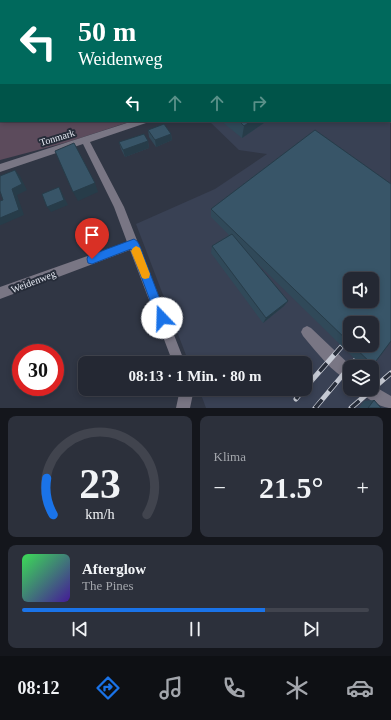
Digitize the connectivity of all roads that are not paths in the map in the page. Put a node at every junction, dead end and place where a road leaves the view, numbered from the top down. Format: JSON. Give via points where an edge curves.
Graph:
{"nodes":[{"id":1,"x":140,"y":122,"type":"edge"},
{"id":2,"x":85,"y":140,"type":"junction"},
{"id":3,"x":0,"y":168,"type":"edge"},
{"id":4,"x":134,"y":244,"type":"junction"},
{"id":5,"x":0,"y":293,"type":"edge"},
{"id":6,"x":307,"y":332,"type":"dead end"},
{"id":7,"x":176,"y":356,"type":"edge"},
{"id":8,"x":343,"y":368,"type":"edge"},
{"id":9,"x":186,"y":396,"type":"edge"},
{"id":10,"x":378,"y":396,"type":"edge"},
{"id":11,"x":391,"y":404,"type":"edge"},
{"id":12,"x":183,"y":408,"type":"edge"}],
"edges":[{"from":1,"to":2,"type":"street","name":"Tonmark"},
{"from":2,"to":3,"type":"street","name":"Tonmark"},
{"from":2,"to":4,"type":"street","via":[[119,207]]},
{"from":4,"to":5,"type":"street","name":"Weidenweg"},
{"from":4,"to":7,"type":"street"},
{"from":6,"to":8,"type":"street"},
{"from":9,"to":12,"type":"street"},
{"from":10,"to":11,"type":"street"}]}
